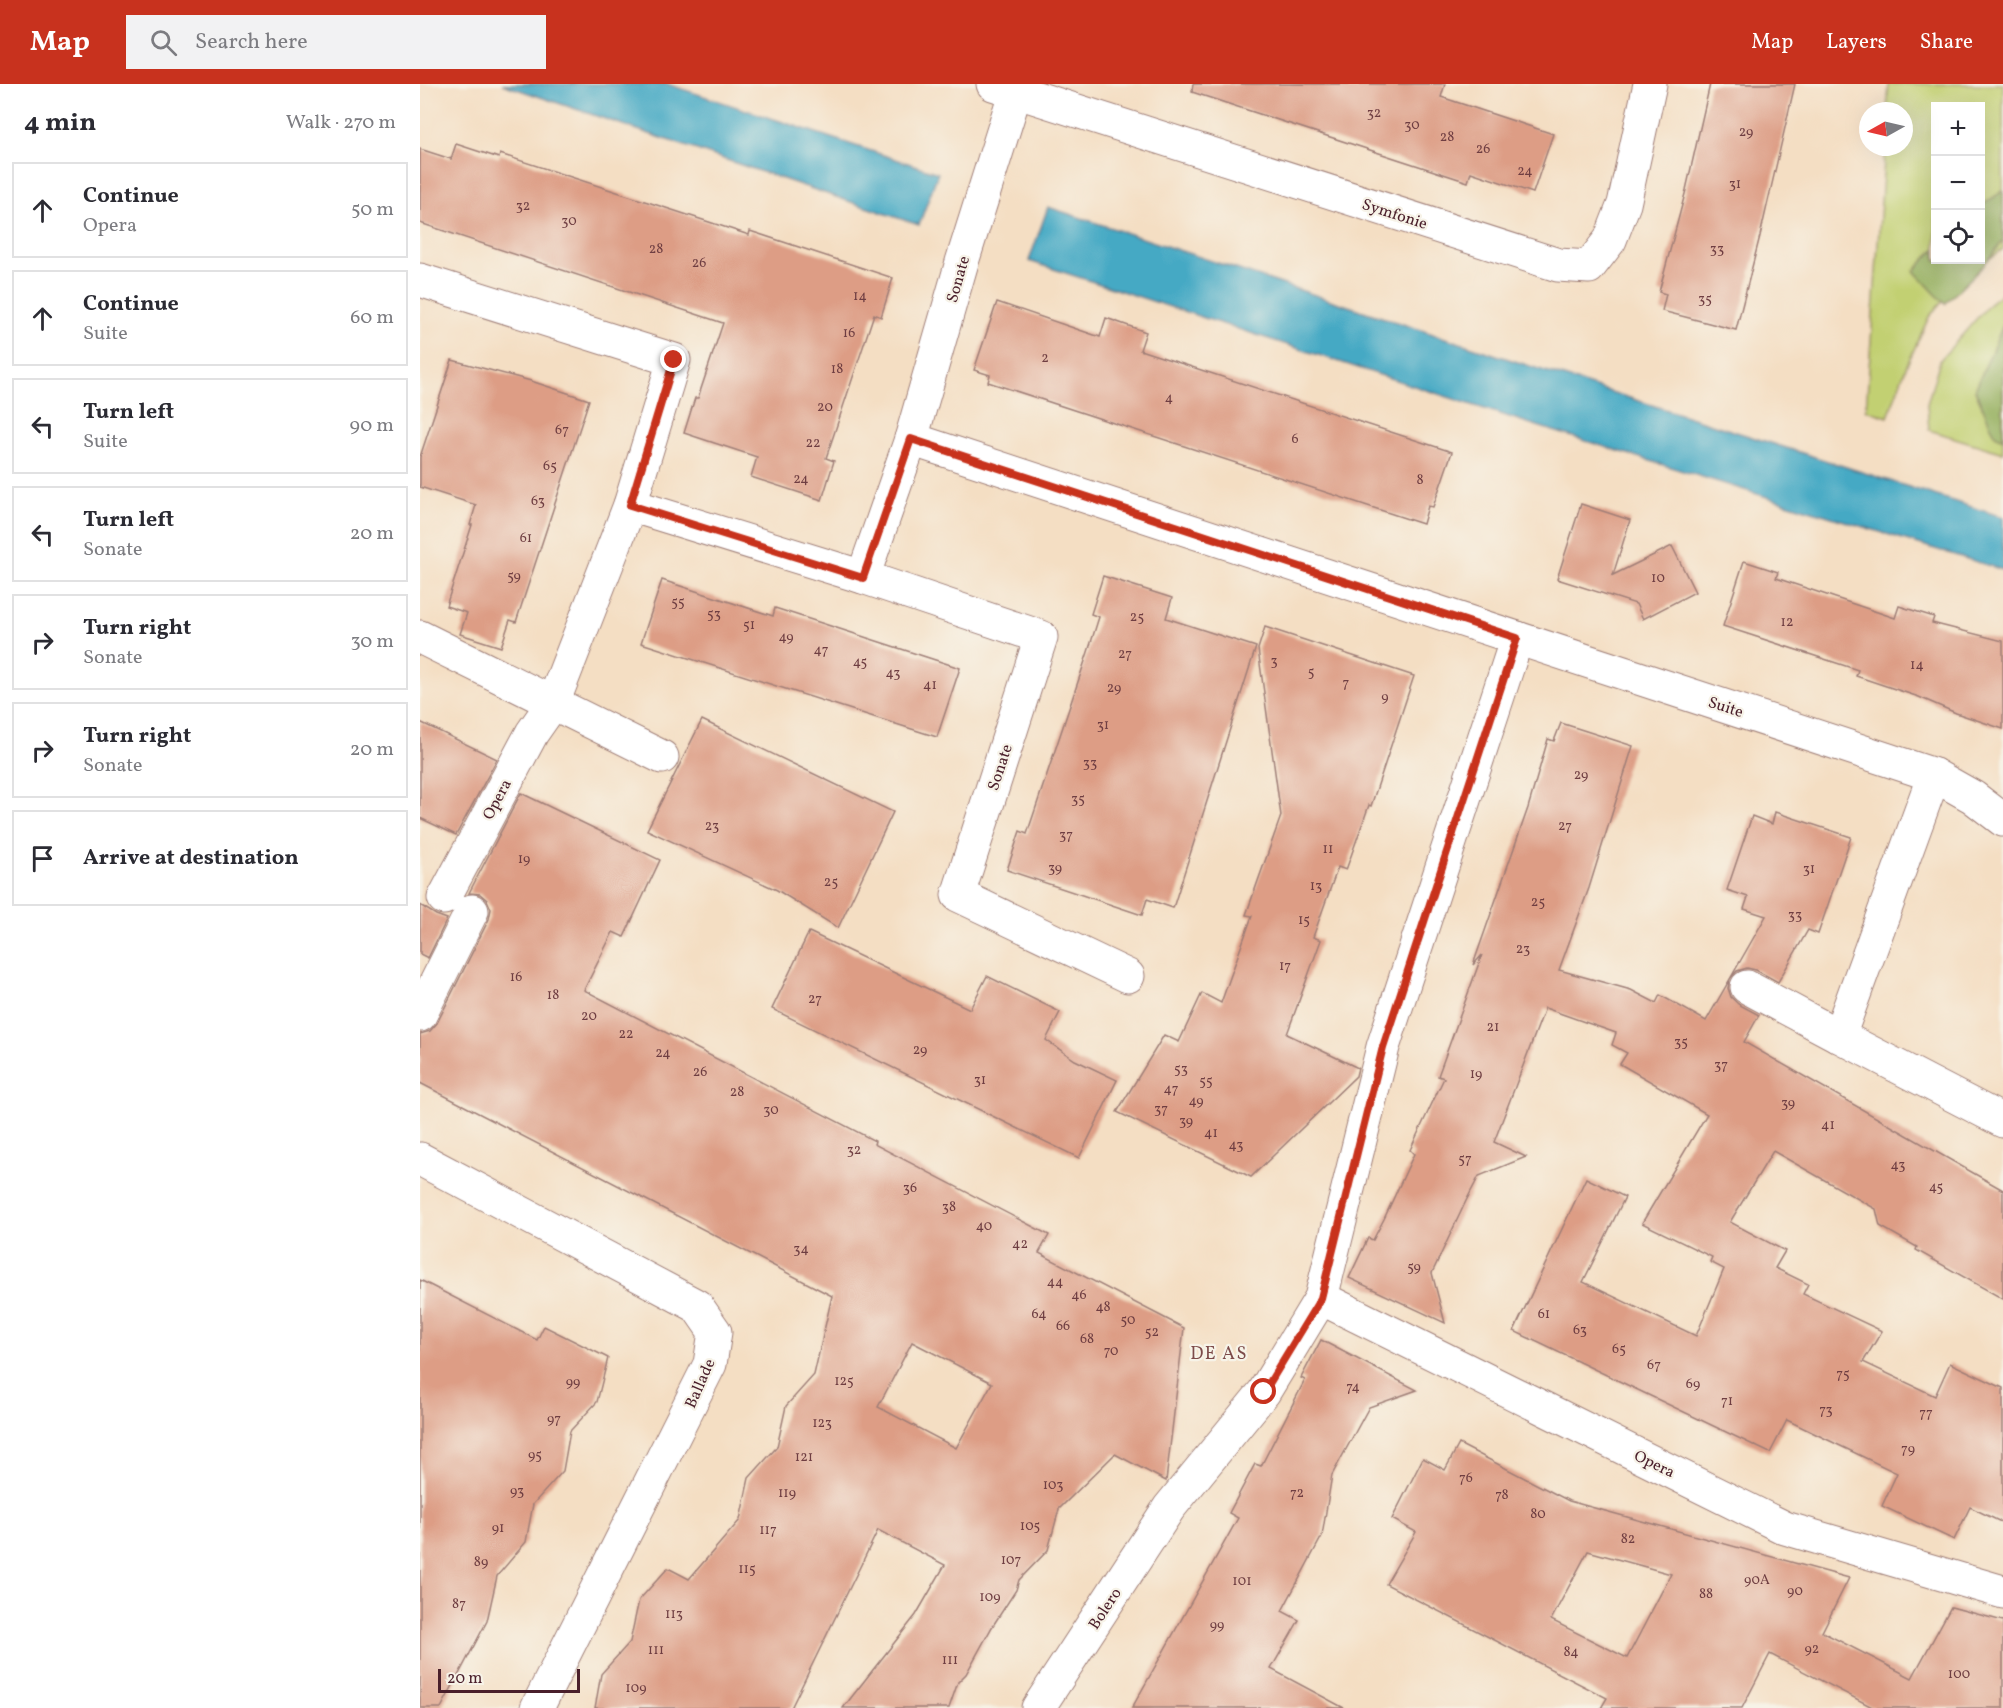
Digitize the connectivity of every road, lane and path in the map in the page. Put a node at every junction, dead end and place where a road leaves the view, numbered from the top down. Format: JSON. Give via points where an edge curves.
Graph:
{"nodes":[{"id":1,"x":1650,"y":84,"type":"edge"},
{"id":2,"x":1009,"y":86,"type":"edge"},
{"id":3,"x":420,"y":280,"type":"edge"},
{"id":4,"x":911,"y":439,"type":"junction"},
{"id":5,"x":630,"y":505,"type":"junction"},
{"id":6,"x":863,"y":578,"type":"junction"},
{"id":7,"x":420,"y":637,"type":"edge"},
{"id":8,"x":1517,"y":638,"type":"junction"},
{"id":9,"x":553,"y":703,"type":"junction"},
{"id":10,"x":662,"y":757,"type":"dead end"},
{"id":11,"x":1934,"y":775,"type":"junction"},
{"id":12,"x":2003,"y":820,"type":"edge"},
{"id":13,"x":1128,"y":976,"type":"dead end"},
{"id":14,"x":1747,"y":987,"type":"dead end"},
{"id":15,"x":420,"y":1015,"type":"edge"},
{"id":16,"x":1839,"y":1036,"type":"junction"},
{"id":17,"x":2003,"y":1121,"type":"edge"},
{"id":18,"x":420,"y":1159,"type":"edge"},
{"id":19,"x":1321,"y":1298,"type":"junction"},
{"id":20,"x":2003,"y":1592,"type":"edge"},
{"id":21,"x":537,"y":1708,"type":"edge"},
{"id":22,"x":1038,"y":1708,"type":"edge"}],
"edges":[{"from":1,"to":2,"type":"street","name":"Symfonie","via":[[1624,204],[1610,240],[1589,267],[1558,265]]},
{"from":2,"to":4,"type":"street","name":"Sonate"},
{"from":3,"to":5,"type":"street","via":[[674,360]]},
{"from":4,"to":6,"type":"street","name":"Sonate"},
{"from":4,"to":8,"type":"street","name":"Suite"},
{"from":5,"to":6,"type":"street","name":"Sonate"},
{"from":5,"to":9,"type":"street"},
{"from":6,"to":13,"type":"street","name":"Sonate","via":[[1041,637],[957,895]]},
{"from":7,"to":9,"type":"street"},
{"from":8,"to":11,"type":"street","name":"Suite"},
{"from":8,"to":19,"type":"street","via":[[1383,1047]]},
{"from":9,"to":10,"type":"street"},
{"from":9,"to":15,"type":"street","name":"Opera","via":[[532,733],[458,905]]},
{"from":11,"to":12,"type":"street","name":"Suite"},
{"from":11,"to":16,"type":"street"},
{"from":14,"to":16,"type":"street"},
{"from":16,"to":17,"type":"street"},
{"from":18,"to":21,"type":"street","name":"Ballade","via":[[697,1306],[715,1332],[710,1364]]},
{"from":19,"to":20,"type":"street","name":"Opera","via":[[1785,1528]]},
{"from":19,"to":22,"type":"street","name":"Bolero","via":[[1264,1392],[1169,1508]]}]}
